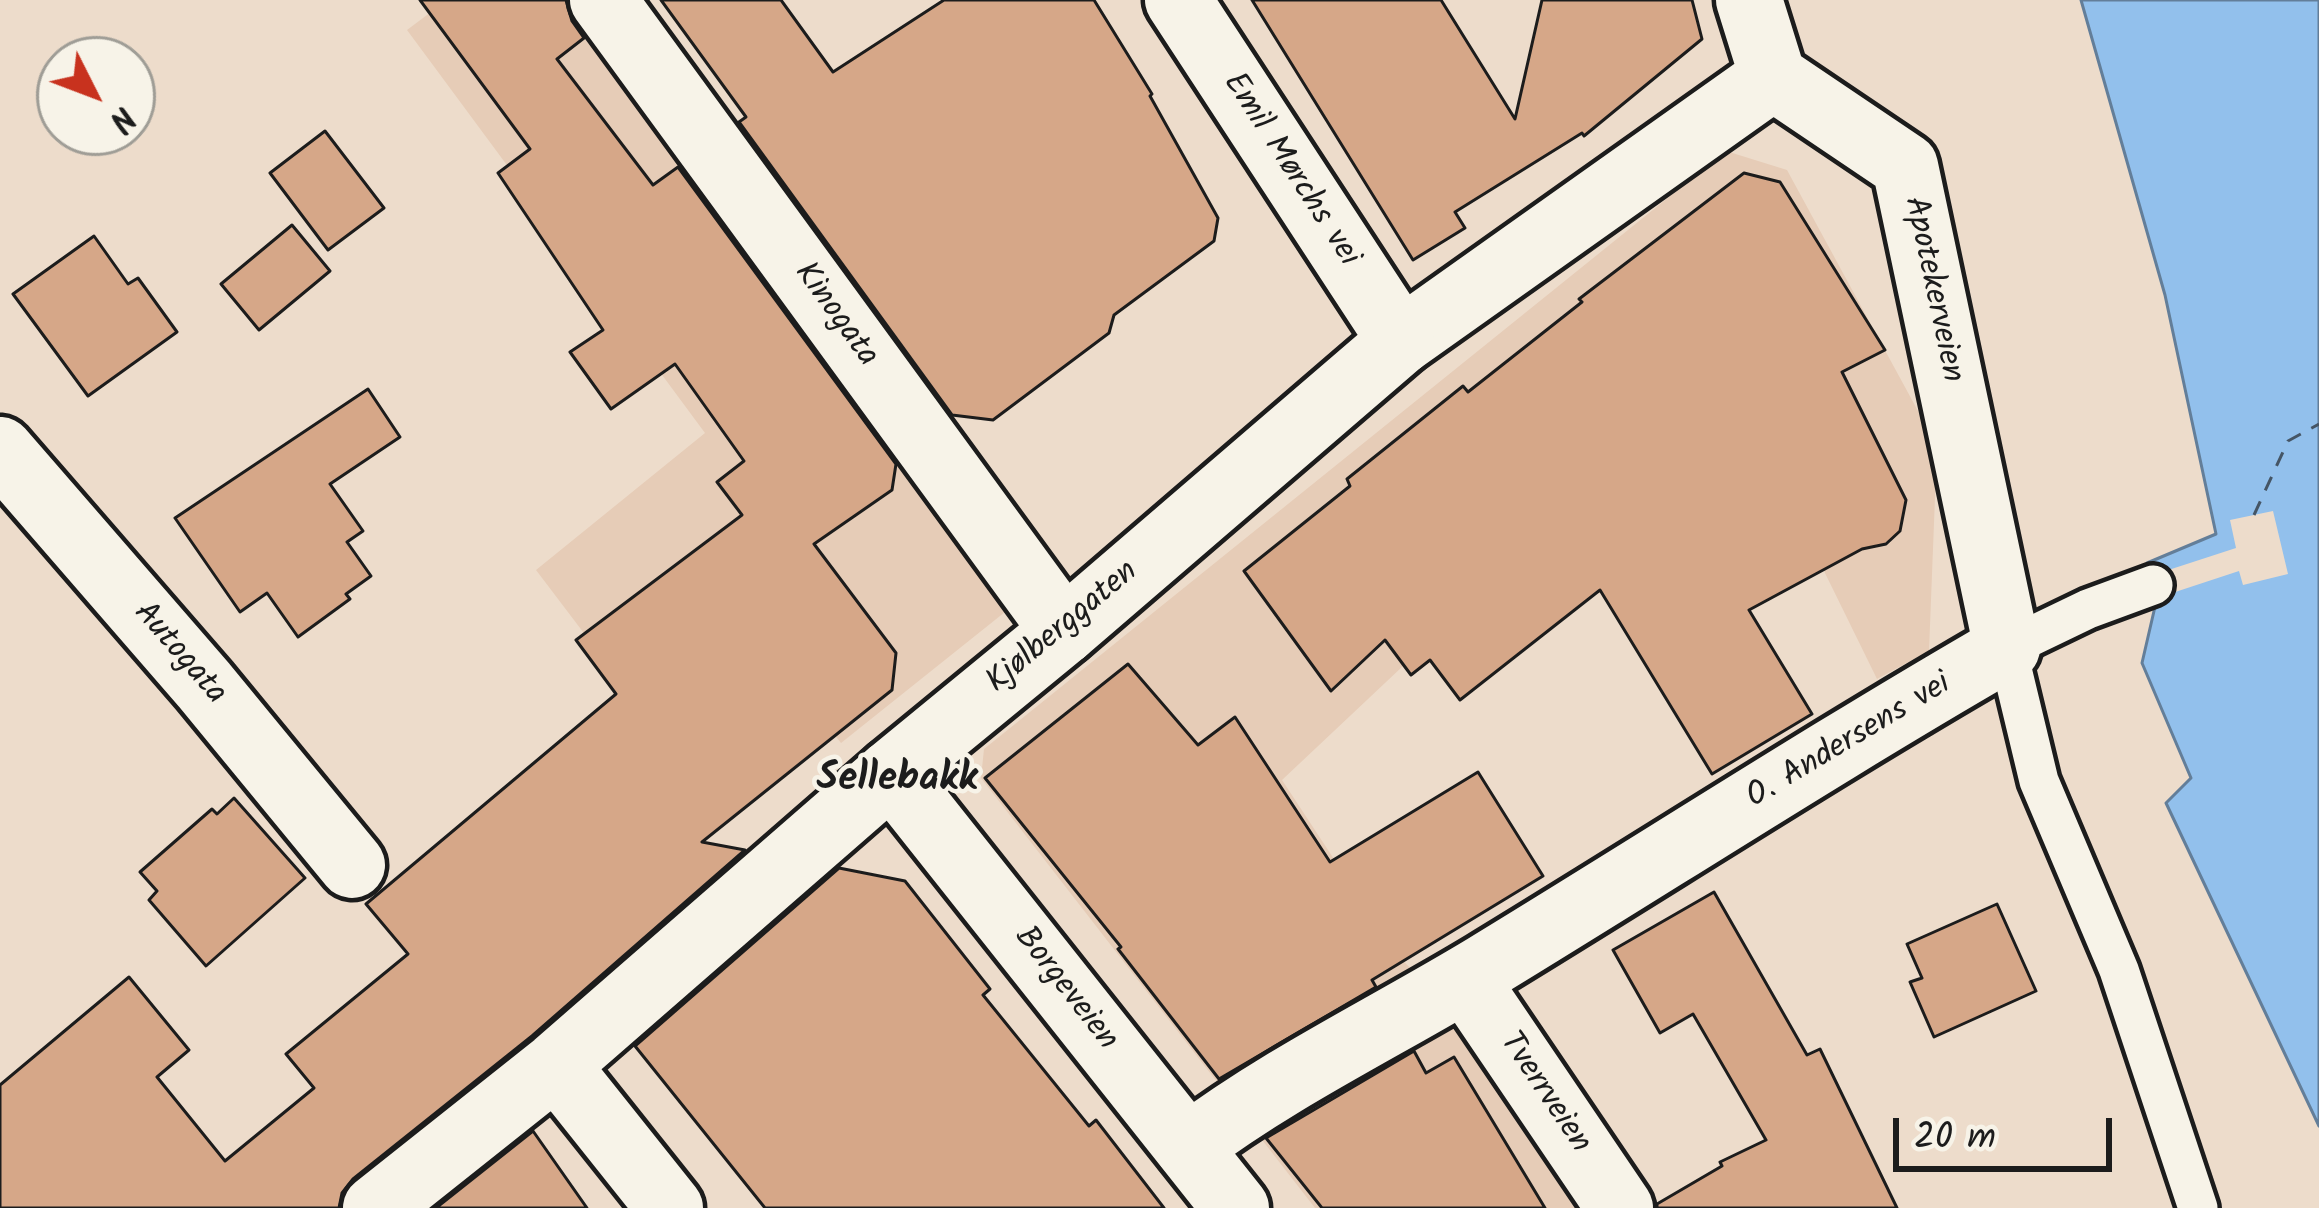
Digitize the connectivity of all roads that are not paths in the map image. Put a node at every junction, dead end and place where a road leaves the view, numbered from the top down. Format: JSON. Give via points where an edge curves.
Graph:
{"nodes":[{"id":1,"x":603,"y":0,"type":"edge"},
{"id":2,"x":1178,"y":0,"type":"edge"},
{"id":3,"x":1749,"y":0,"type":"edge"},
{"id":4,"x":1773,"y":77,"type":"junction"},
{"id":5,"x":1401,"y":341,"type":"junction"},
{"id":6,"x":5,"y":465,"type":"edge"},
{"id":7,"x":2153,"y":585,"type":"dead end"},
{"id":8,"x":1064,"y":632,"type":"junction"},
{"id":9,"x":2007,"y":648,"type":"junction"},
{"id":10,"x":891,"y":773,"type":"junction"},
{"id":11,"x":352,"y":865,"type":"dead end"},
{"id":12,"x":1465,"y":979,"type":"junction"},
{"id":13,"x":556,"y":1065,"type":"junction"},
{"id":14,"x":1189,"y":1147,"type":"junction"},
{"id":15,"x":376,"y":1208,"type":"edge"},
{"id":16,"x":670,"y":1208,"type":"edge"},
{"id":17,"x":1236,"y":1208,"type":"edge"},
{"id":18,"x":1621,"y":1208,"type":"edge"},
{"id":19,"x":2198,"y":1208,"type":"edge"}],
"edges":[{"from":1,"to":8,"type":"street","name":"Kinogata"},
{"from":2,"to":5,"type":"street","name":"Emil Mørchs vei"},
{"from":3,"to":4,"type":"street"},
{"from":4,"to":5,"type":"street","name":"Kjølberggaten"},
{"from":4,"to":9,"type":"street","name":"Apotekerveien","via":[[1905,166]]},
{"from":5,"to":8,"type":"street","name":"Kjølberggaten"},
{"from":6,"to":11,"type":"street","name":"Autogata","via":[[204,685]]},
{"from":7,"to":9,"type":"lane"},
{"from":8,"to":10,"type":"street","name":"Kjølberggaten"},
{"from":9,"to":12,"type":"street","name":"O. Andersens vei"},
{"from":9,"to":19,"type":"lane","via":[[2039,781],[2119,970]]},
{"from":10,"to":13,"type":"street","name":"Kjølberggaten"},
{"from":10,"to":14,"type":"street","name":"Borgeveien"},
{"from":12,"to":14,"type":"street","name":"O. Andersens vei","via":[[1240,1107]]},
{"from":12,"to":18,"type":"street","name":"Tverrveien"},
{"from":13,"to":15,"type":"street","name":"Kjølberggaten"},
{"from":13,"to":16,"type":"street"},
{"from":14,"to":17,"type":"street","name":"Borgeveien"}]}
